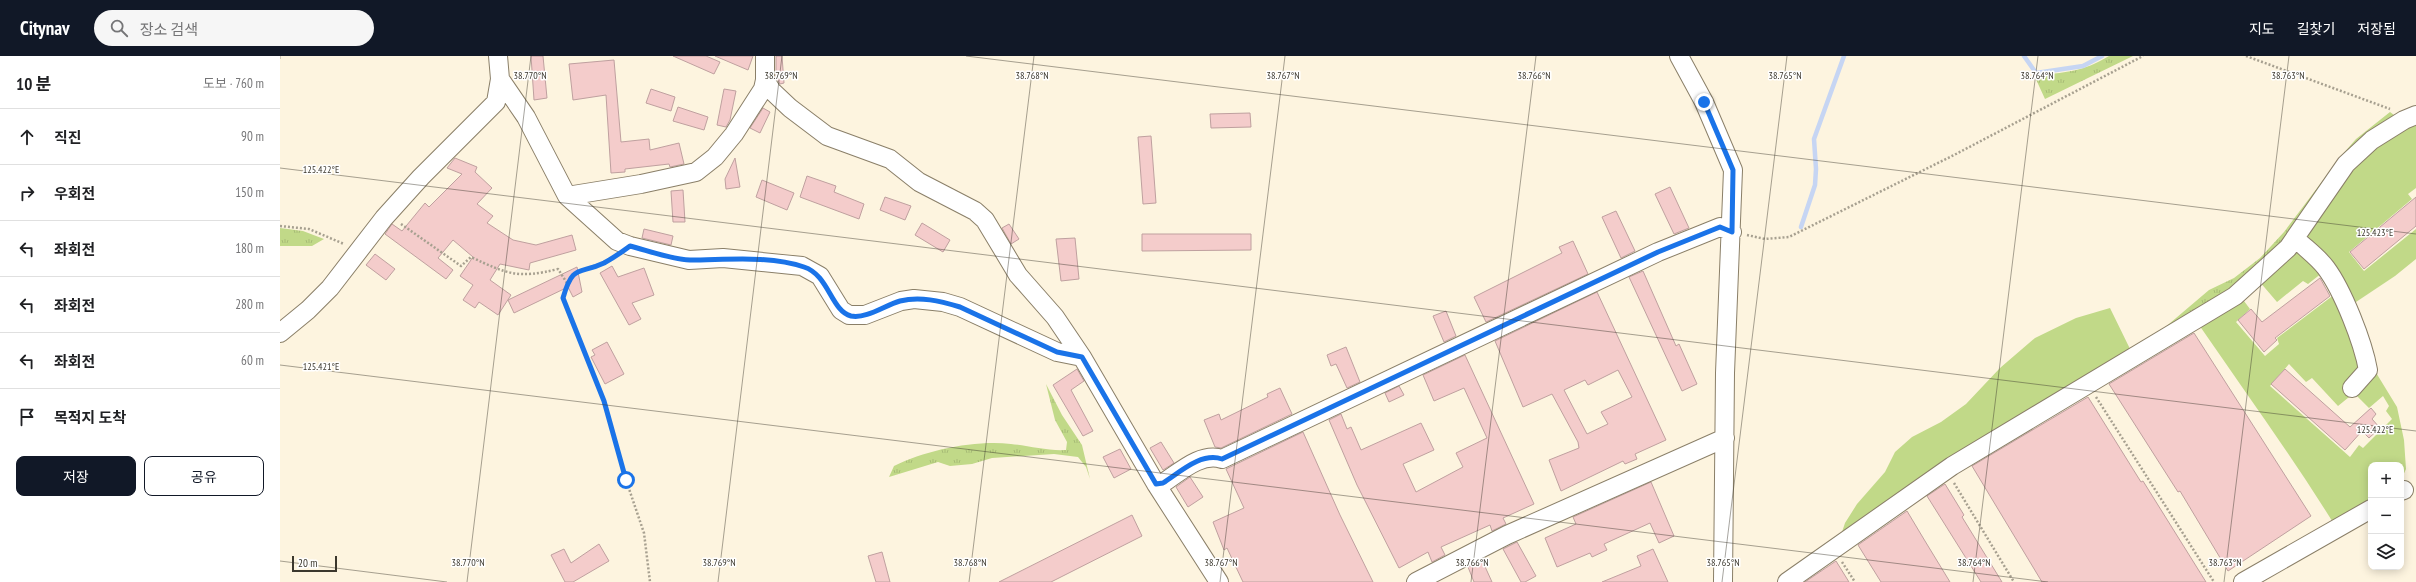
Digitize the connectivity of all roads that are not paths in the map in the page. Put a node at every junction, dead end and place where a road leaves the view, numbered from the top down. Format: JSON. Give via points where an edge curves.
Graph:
{"nodes":[{"id":1,"x":498,"y":56,"type":"edge"},
{"id":2,"x":765,"y":56,"type":"edge"},
{"id":3,"x":1679,"y":56,"type":"edge"},
{"id":4,"x":500,"y":79,"type":"junction"},
{"id":5,"x":766,"y":80,"type":"junction"},
{"id":6,"x":2410,"y":117,"type":"edge"},
{"id":7,"x":567,"y":196,"type":"junction"},
{"id":8,"x":1732,"y":232,"type":"junction"},
{"id":9,"x":2295,"y":238,"type":"junction"},
{"id":10,"x":280,"y":333,"type":"edge"},
{"id":11,"x":1082,"y":357,"type":"junction"},
{"id":12,"x":2352,"y":388,"type":"dead end"},
{"id":13,"x":1725,"y":438,"type":"junction"},
{"id":14,"x":1156,"y":484,"type":"junction"},
{"id":15,"x":2368,"y":511,"type":"edge"},
{"id":16,"x":1220,"y":582,"type":"edge"},
{"id":17,"x":1416,"y":582,"type":"edge"},
{"id":18,"x":1723,"y":582,"type":"edge"},
{"id":19,"x":1787,"y":582,"type":"edge"},
{"id":20,"x":2243,"y":582,"type":"edge"}],
"edges":[{"from":1,"to":4,"type":"street"},
{"from":2,"to":5,"type":"street"},
{"from":3,"to":8,"type":"street","via":[[1704,102],[1733,170]]},
{"from":4,"to":7,"type":"street","via":[[530,123]]},
{"from":4,"to":10,"type":"street","via":[[496,102],[384,218],[330,288]]},
{"from":5,"to":7,"type":"street","via":[[763,89],[734,134],[715,157],[696,172]]},
{"from":5,"to":11,"type":"street","via":[[772,91],[790,108],[827,136],[890,159],[919,182],[974,211],[985,220],[1018,275],[1055,317]]},
{"from":6,"to":9,"type":"street","via":[[2372,140],[2346,164]]},
{"from":7,"to":11,"type":"street","via":[[617,241],[630,246],[689,260],[723,258],[802,266],[820,276],[841,310],[849,316],[865,315],[901,301],[914,299],[943,302],[960,307],[1057,352]]},
{"from":8,"to":13,"type":"street"},
{"from":8,"to":14,"type":"street","via":[[1720,227],[1658,252],[1222,459],[1214,456],[1202,458],[1163,483]]},
{"from":9,"to":12,"type":"street","via":[[2326,268],[2343,300],[2365,354],[2368,370]]},
{"from":9,"to":19,"type":"street","via":[[2288,248],[2235,296],[1946,470]]},
{"from":11,"to":14,"type":"street"},
{"from":13,"to":17,"type":"street","via":[[1507,535]]},
{"from":13,"to":18,"type":"street"},
{"from":14,"to":16,"type":"street"},
{"from":15,"to":20,"type":"street"}]}
